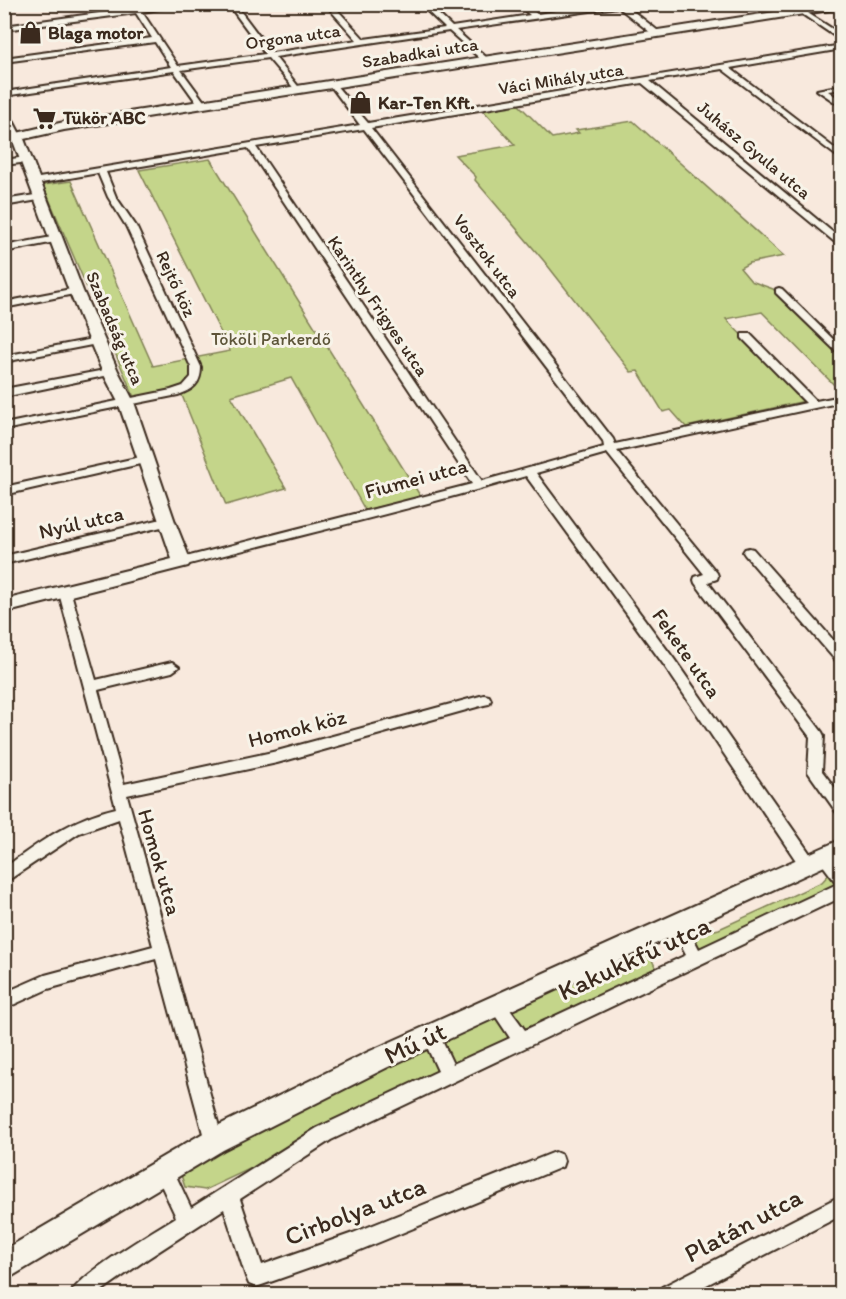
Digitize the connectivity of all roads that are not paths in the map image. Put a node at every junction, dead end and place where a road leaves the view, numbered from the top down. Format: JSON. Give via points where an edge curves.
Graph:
{"nodes":[{"id":1,"x":184,"y":4,"type":"edge"},
{"id":2,"x":231,"y":4,"type":"edge"},
{"id":3,"x":328,"y":4,"type":"edge"},
{"id":4,"x":423,"y":4,"type":"edge"},
{"id":5,"x":520,"y":4,"type":"edge"},
{"id":6,"x":620,"y":5,"type":"edge"},
{"id":7,"x":842,"y":5,"type":"edge"},
{"id":8,"x":809,"y":8,"type":"edge"},
{"id":9,"x":138,"y":10,"type":"junction"},
{"id":10,"x":536,"y":17,"type":"junction"},
{"id":11,"x":4,"y":28,"type":"edge"},
{"id":12,"x":450,"y":29,"type":"junction"},
{"id":13,"x":658,"y":34,"type":"junction"},
{"id":14,"x":842,"y":39,"type":"edge"},
{"id":15,"x":156,"y":40,"type":"junction"},
{"id":16,"x":363,"y":42,"type":"junction"},
{"id":17,"x":842,"y":47,"type":"edge"},
{"id":18,"x":272,"y":55,"type":"junction"},
{"id":19,"x":4,"y":60,"type":"edge"},
{"id":20,"x":484,"y":60,"type":"junction"},
{"id":21,"x":724,"y":67,"type":"junction"},
{"id":22,"x":176,"y":69,"type":"junction"},
{"id":23,"x":645,"y":81,"type":"junction"},
{"id":24,"x":334,"y":85,"type":"junction"},
{"id":25,"x":842,"y":87,"type":"edge"},
{"id":26,"x":297,"y":90,"type":"junction"},
{"id":27,"x":4,"y":94,"type":"edge"},
{"id":28,"x":202,"y":104,"type":"junction"},
{"id":29,"x":842,"y":105,"type":"edge"},
{"id":30,"x":4,"y":111,"type":"edge"},
{"id":31,"x":367,"y":126,"type":"junction"},
{"id":32,"x":11,"y":138,"type":"edge"},
{"id":33,"x":250,"y":145,"type":"junction"},
{"id":34,"x":842,"y":158,"type":"edge"},
{"id":35,"x":26,"y":160,"type":"junction"},
{"id":36,"x":4,"y":163,"type":"edge"},
{"id":37,"x":101,"y":171,"type":"junction"},
{"id":38,"x":36,"y":181,"type":"junction"},
{"id":39,"x":41,"y":197,"type":"junction"},
{"id":40,"x":4,"y":203,"type":"edge"},
{"id":41,"x":57,"y":238,"type":"junction"},
{"id":42,"x":842,"y":245,"type":"edge"},
{"id":43,"x":4,"y":249,"type":"edge"},
{"id":44,"x":76,"y":291,"type":"junction"},
{"id":45,"x":778,"y":291,"type":"dead end"},
{"id":46,"x":4,"y":305,"type":"edge"},
{"id":47,"x":746,"y":336,"type":"dead end"},
{"id":48,"x":98,"y":341,"type":"junction"},
{"id":49,"x":842,"y":354,"type":"edge"},
{"id":50,"x":4,"y":359,"type":"edge"},
{"id":51,"x":110,"y":371,"type":"junction"},
{"id":52,"x":4,"y":393,"type":"edge"},
{"id":53,"x":842,"y":399,"type":"edge"},
{"id":54,"x":126,"y":402,"type":"junction"},
{"id":55,"x":814,"y":405,"type":"junction"},
{"id":56,"x":4,"y":427,"type":"edge"},
{"id":57,"x":610,"y":449,"type":"junction"},
{"id":58,"x":145,"y":460,"type":"junction"},
{"id":59,"x":528,"y":471,"type":"junction"},
{"id":60,"x":479,"y":485,"type":"junction"},
{"id":61,"x":4,"y":491,"type":"edge"},
{"id":62,"x":166,"y":522,"type":"junction"},
{"id":63,"x":749,"y":552,"type":"dead end"},
{"id":64,"x":4,"y":560,"type":"edge"},
{"id":65,"x":182,"y":562,"type":"junction"},
{"id":66,"x":65,"y":593,"type":"junction"},
{"id":67,"x":4,"y":607,"type":"edge"},
{"id":68,"x":842,"y":659,"type":"edge"},
{"id":69,"x":172,"y":667,"type":"dead end"},
{"id":70,"x":92,"y":686,"type":"junction"},
{"id":71,"x":484,"y":700,"type":"dead end"},
{"id":72,"x":118,"y":791,"type":"junction"},
{"id":73,"x":842,"y":809,"type":"edge"},
{"id":74,"x":124,"y":812,"type":"junction"},
{"id":75,"x":824,"y":856,"type":"edge"},
{"id":76,"x":4,"y":877,"type":"edge"},
{"id":77,"x":842,"y":879,"type":"edge"},
{"id":78,"x":842,"y":889,"type":"edge"},
{"id":79,"x":677,"y":923,"type":"junction"},
{"id":80,"x":163,"y":950,"type":"junction"},
{"id":81,"x":696,"y":958,"type":"junction"},
{"id":82,"x":4,"y":1002,"type":"edge"},
{"id":83,"x":497,"y":1005,"type":"junction"},
{"id":84,"x":431,"y":1036,"type":"junction"},
{"id":85,"x":522,"y":1041,"type":"junction"},
{"id":86,"x":449,"y":1075,"type":"junction"},
{"id":87,"x":214,"y":1141,"type":"junction"},
{"id":88,"x":555,"y":1161,"type":"dead end"},
{"id":89,"x":164,"y":1170,"type":"junction"},
{"id":90,"x":229,"y":1194,"type":"junction"},
{"id":91,"x":842,"y":1204,"type":"edge"},
{"id":92,"x":187,"y":1220,"type":"junction"},
{"id":93,"x":4,"y":1267,"type":"edge"},
{"id":94,"x":81,"y":1294,"type":"edge"},
{"id":95,"x":669,"y":1294,"type":"edge"}],
"edges":[{"from":1,"to":9,"type":"street"},
{"from":2,"to":18,"type":"street"},
{"from":3,"to":16,"type":"street"},
{"from":4,"to":12,"type":"street"},
{"from":5,"to":10,"type":"street"},
{"from":6,"to":10,"type":"street","name":"Orgona utca"},
{"from":6,"to":13,"type":"street"},
{"from":7,"to":8,"type":"street","name":"Szabadkai utca"},
{"from":8,"to":13,"type":"street","name":"Szabadkai utca"},
{"from":8,"to":14,"type":"street"},
{"from":9,"to":11,"type":"street"},
{"from":9,"to":15,"type":"street"},
{"from":10,"to":12,"type":"street","name":"Orgona utca"},
{"from":12,"to":16,"type":"street","name":"Orgona utca"},
{"from":12,"to":20,"type":"street"},
{"from":13,"to":20,"type":"street","name":"Szabadkai utca"},
{"from":15,"to":19,"type":"street"},
{"from":15,"to":22,"type":"street"},
{"from":16,"to":18,"type":"street","name":"Orgona utca"},
{"from":17,"to":21,"type":"street","name":"Váci Mihály utca"},
{"from":18,"to":22,"type":"street","name":"Orgona utca"},
{"from":18,"to":26,"type":"street"},
{"from":20,"to":24,"type":"street","name":"Szabadkai utca"},
{"from":21,"to":23,"type":"street","name":"Váci Mihály utca"},
{"from":21,"to":34,"type":"street"},
{"from":22,"to":27,"type":"street","name":"Orgona utca"},
{"from":22,"to":28,"type":"street"},
{"from":23,"to":31,"type":"street","name":"Váci Mihály utca"},
{"from":23,"to":42,"type":"street","name":"Juhász Gyula utca"},
{"from":24,"to":26,"type":"street","name":"Szabadkai utca"},
{"from":24,"to":31,"type":"street","name":"Vosztok utca"},
{"from":25,"to":29,"type":"street","via":[[820,90]]},
{"from":26,"to":28,"type":"street","name":"Szabadkai utca"},
{"from":28,"to":32,"type":"street","name":"Szabadkai utca"},
{"from":30,"to":32,"type":"street","name":"Szabadság utca"},
{"from":31,"to":33,"type":"street","name":"Váci Mihály utca"},
{"from":31,"to":57,"type":"street","name":"Vosztok utca","via":[[609,441]]},
{"from":32,"to":35,"type":"street","name":"Szabadság utca"},
{"from":33,"to":37,"type":"street","name":"Váci Mihály utca"},
{"from":33,"to":60,"type":"street","name":"Karinthy Frigyes utca"},
{"from":35,"to":36,"type":"street"},
{"from":35,"to":38,"type":"street","name":"Szabadság utca"},
{"from":37,"to":38,"type":"street","name":"Váci Mihály utca"},
{"from":37,"to":54,"type":"street","name":"Rejtő köz","via":[[131,226],[196,367],[196,378],[187,388]]},
{"from":38,"to":39,"type":"street","name":"Szabadság utca"},
{"from":39,"to":40,"type":"street"},
{"from":39,"to":41,"type":"street","name":"Szabadság utca"},
{"from":41,"to":43,"type":"street"},
{"from":41,"to":44,"type":"street","name":"Szabadság utca"},
{"from":44,"to":46,"type":"street"},
{"from":44,"to":48,"type":"street","name":"Szabadság utca"},
{"from":45,"to":49,"type":"street"},
{"from":47,"to":55,"type":"street"},
{"from":48,"to":50,"type":"street"},
{"from":48,"to":51,"type":"street","name":"Szabadság utca"},
{"from":51,"to":52,"type":"street"},
{"from":51,"to":54,"type":"street","name":"Szabadság utca"},
{"from":53,"to":55,"type":"street","name":"Fiumei utca"},
{"from":54,"to":56,"type":"street"},
{"from":54,"to":58,"type":"street","name":"Szabadság utca"},
{"from":55,"to":57,"type":"street","name":"Fiumei utca"},
{"from":57,"to":59,"type":"street","name":"Fiumei utca"},
{"from":57,"to":73,"type":"street","name":"Vosztok utca","via":[[712,576],[700,580],[817,736],[815,772]]},
{"from":58,"to":61,"type":"street"},
{"from":58,"to":62,"type":"street","name":"Szabadság utca"},
{"from":59,"to":60,"type":"street","name":"Fiumei utca"},
{"from":59,"to":75,"type":"street","name":"Fekete utca","via":[[669,662]]},
{"from":60,"to":65,"type":"street","name":"Fiumei utca"},
{"from":62,"to":64,"type":"street","name":"Nyúl utca"},
{"from":62,"to":65,"type":"street","name":"Szabadság utca"},
{"from":63,"to":68,"type":"street"},
{"from":65,"to":66,"type":"street","name":"Fiumei utca"},
{"from":66,"to":67,"type":"street","name":"Fiumei utca"},
{"from":66,"to":70,"type":"street","name":"Homok utca"},
{"from":69,"to":70,"type":"street"},
{"from":70,"to":72,"type":"street","name":"Homok utca"},
{"from":71,"to":72,"type":"street","name":"Homok köz","via":[[277,756]]},
{"from":72,"to":74,"type":"street","name":"Homok utca"},
{"from":74,"to":76,"type":"street","via":[[65,832]]},
{"from":74,"to":80,"type":"street","name":"Homok utca"},
{"from":75,"to":77,"type":"street","name":"Fekete utca"},
{"from":75,"to":79,"type":"street","name":"Mű út"},
{"from":78,"to":81,"type":"street","name":"Kakukkfű utca"},
{"from":79,"to":81,"type":"street"},
{"from":79,"to":83,"type":"street","name":"Mű út"},
{"from":80,"to":82,"type":"street","via":[[45,982]]},
{"from":80,"to":87,"type":"street","name":"Homok utca"},
{"from":81,"to":85,"type":"street","name":"Kakukkfű utca"},
{"from":83,"to":84,"type":"street","name":"Mű út"},
{"from":83,"to":85,"type":"street"},
{"from":84,"to":86,"type":"street"},
{"from":84,"to":87,"type":"street","name":"Mű út"},
{"from":85,"to":86,"type":"street","name":"Kakukkfű utca"},
{"from":86,"to":90,"type":"street","name":"Kakukkfű utca","via":[[324,1134]]},
{"from":87,"to":89,"type":"street","name":"Mű út"},
{"from":88,"to":90,"type":"street","name":"Cirbolya utca","via":[[353,1243],[256,1277]]},
{"from":89,"to":92,"type":"street"},
{"from":89,"to":93,"type":"street","name":"Mű út"},
{"from":90,"to":92,"type":"street","name":"Kakukkfű utca"},
{"from":91,"to":95,"type":"street","name":"Platán utca"},
{"from":92,"to":94,"type":"street","name":"Kakukkfű utca"}]}
